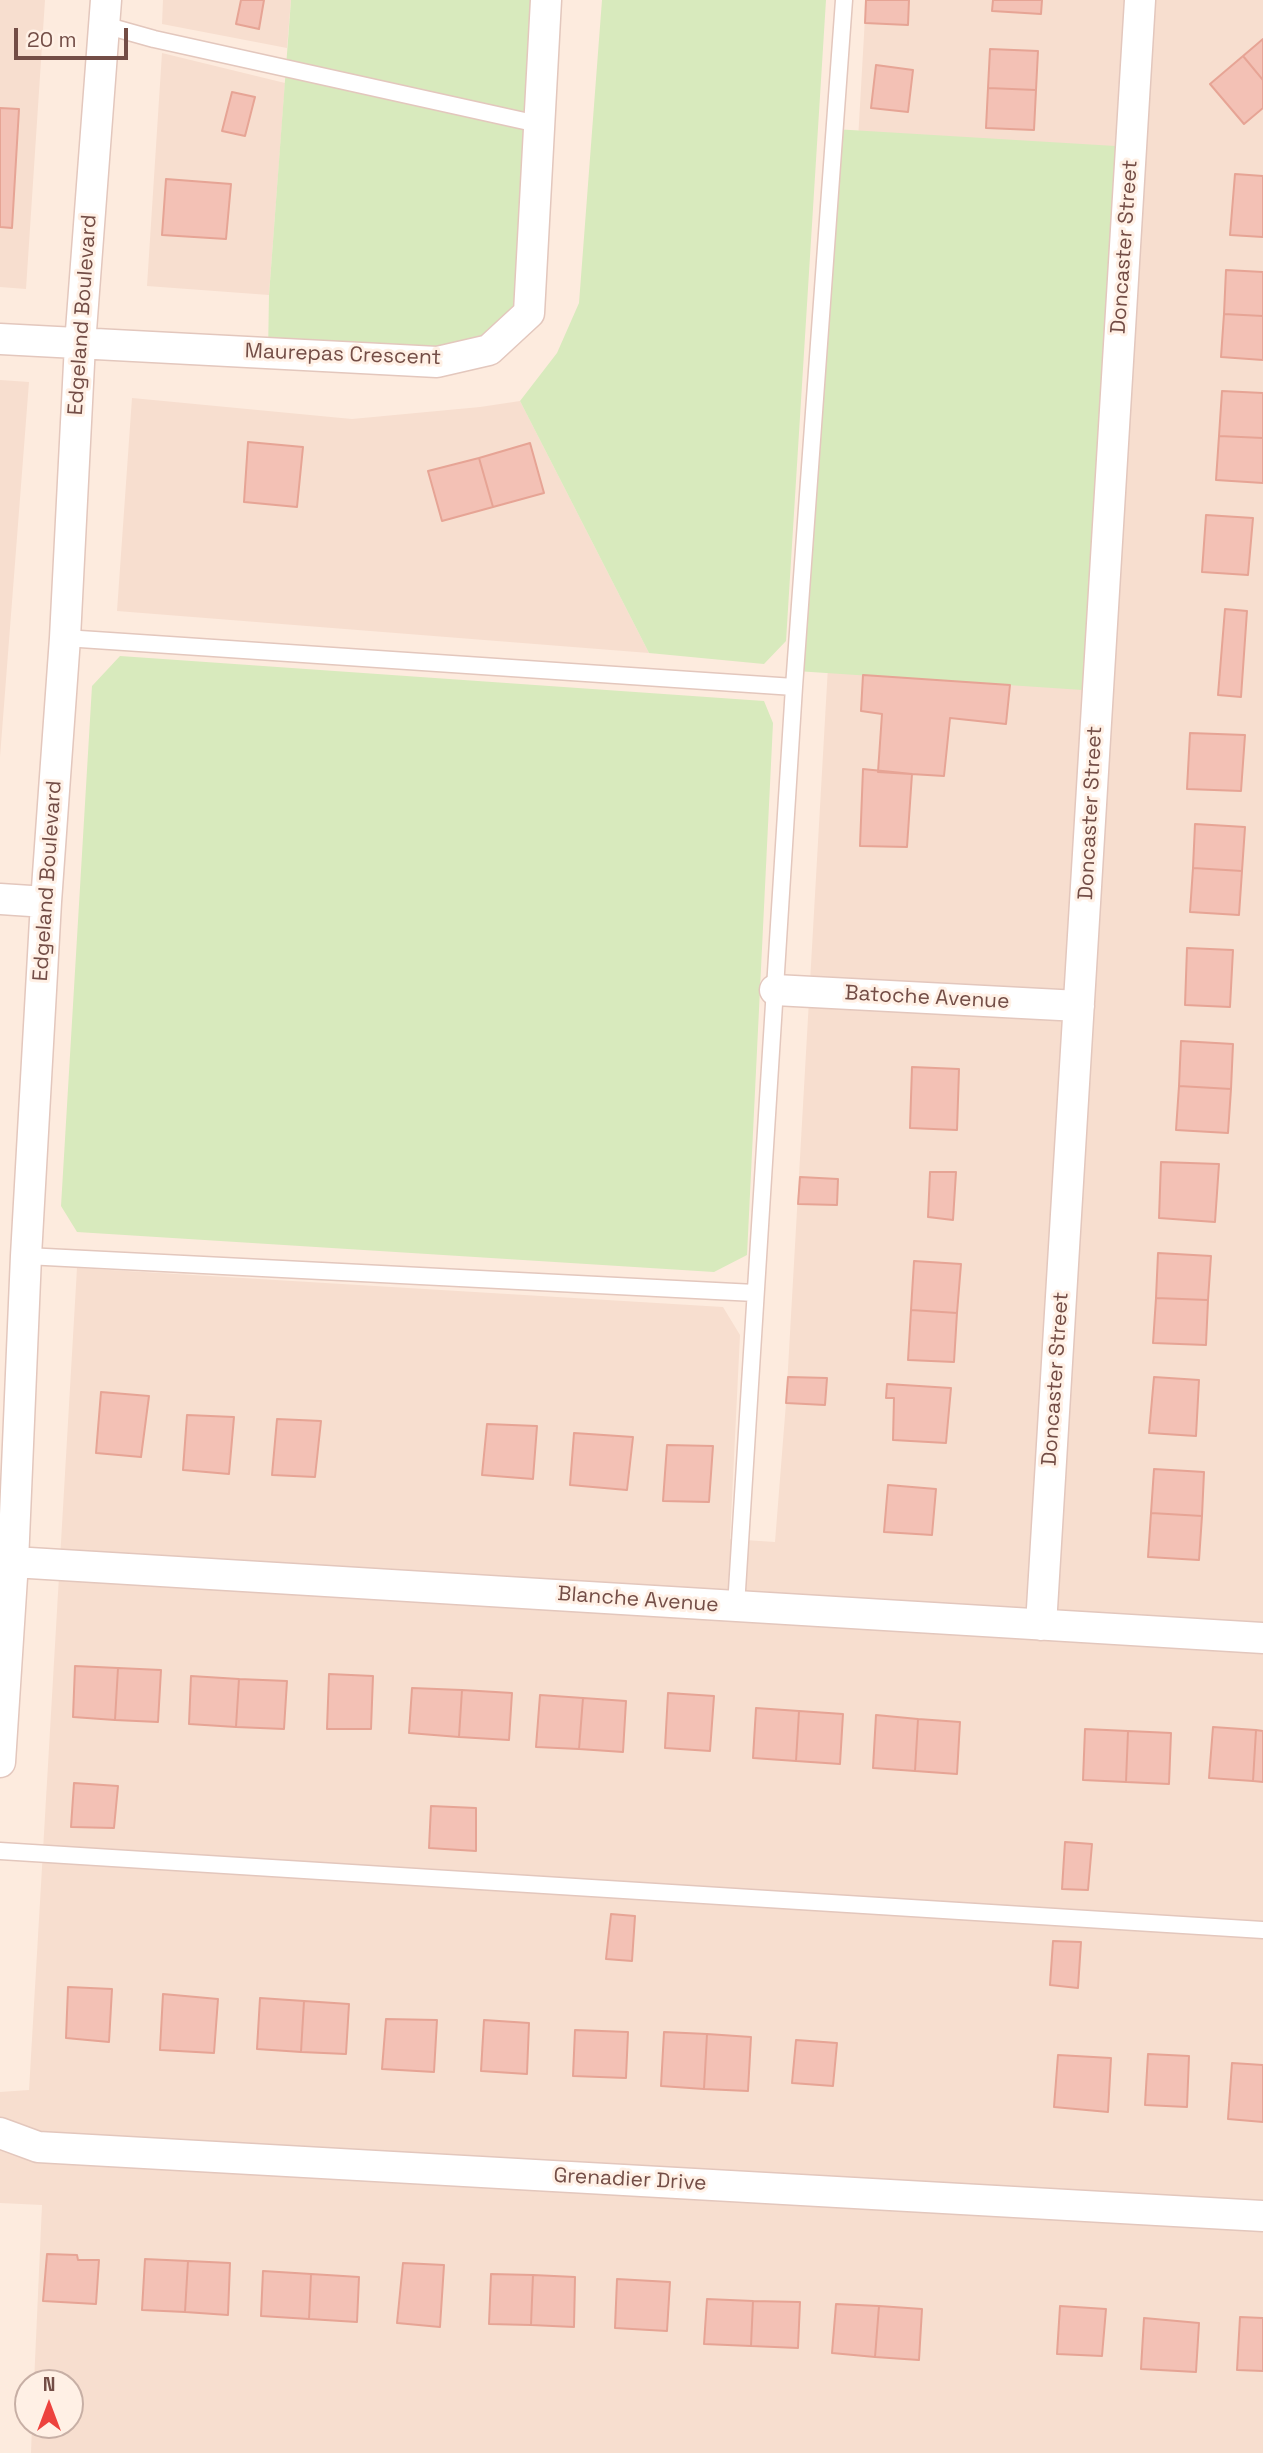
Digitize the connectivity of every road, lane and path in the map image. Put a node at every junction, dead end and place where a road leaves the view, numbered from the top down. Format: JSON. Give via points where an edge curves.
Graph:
{"nodes":[{"id":1,"x":546,"y":0,"type":"edge"},
{"id":2,"x":844,"y":0,"type":"edge"},
{"id":3,"x":1140,"y":0,"type":"edge"},
{"id":4,"x":105,"y":13,"type":"edge"},
{"id":5,"x":538,"y":124,"type":"junction"},
{"id":6,"x":0,"y":339,"type":"edge"},
{"id":7,"x":80,"y":344,"type":"junction"},
{"id":8,"x":65,"y":638,"type":"junction"},
{"id":9,"x":794,"y":687,"type":"junction"},
{"id":10,"x":0,"y":899,"type":"edge"},
{"id":11,"x":46,"y":902,"type":"junction"},
{"id":12,"x":775,"y":990,"type":"junction"},
{"id":13,"x":1079,"y":1006,"type":"junction"},
{"id":14,"x":26,"y":1256,"type":"junction"},
{"id":15,"x":755,"y":1293,"type":"junction"},
{"id":16,"x":13,"y":1562,"type":"junction"},
{"id":17,"x":736,"y":1606,"type":"junction"},
{"id":18,"x":1041,"y":1625,"type":"junction"},
{"id":19,"x":1263,"y":1638,"type":"edge"},
{"id":20,"x":0,"y":1762,"type":"edge"},
{"id":21,"x":0,"y":1850,"type":"edge"},
{"id":22,"x":1263,"y":1930,"type":"edge"},
{"id":23,"x":0,"y":2133,"type":"edge"},
{"id":24,"x":1263,"y":2216,"type":"edge"}],
"edges":[{"from":1,"to":5,"type":"street","name":"Maurepas Crescent"},
{"from":2,"to":9,"type":"lane"},
{"from":3,"to":13,"type":"street","name":"Doncaster Street"},
{"from":4,"to":5,"type":"lane","via":[[154,39]]},
{"from":4,"to":7,"type":"street","name":"Edgeland Boulevard"},
{"from":5,"to":7,"type":"street","name":"Maurepas Crescent","via":[[528,313],[489,350],[437,362]]},
{"from":6,"to":7,"type":"street","name":"Maurepas Crescent"},
{"from":7,"to":8,"type":"street","name":"Edgeland Boulevard"},
{"from":8,"to":9,"type":"lane"},
{"from":8,"to":11,"type":"street","name":"Edgeland Boulevard"},
{"from":9,"to":12,"type":"lane"},
{"from":10,"to":11,"type":"street"},
{"from":11,"to":14,"type":"street","name":"Edgeland Boulevard"},
{"from":12,"to":13,"type":"street","name":"Batoche Avenue"},
{"from":12,"to":15,"type":"lane"},
{"from":13,"to":18,"type":"street","name":"Doncaster Street"},
{"from":14,"to":15,"type":"lane"},
{"from":14,"to":16,"type":"street","name":"Edgeland Boulevard"},
{"from":15,"to":17,"type":"lane"},
{"from":16,"to":17,"type":"street","name":"Blanche Avenue"},
{"from":16,"to":20,"type":"street","name":"Edgeland Boulevard"},
{"from":17,"to":18,"type":"street","name":"Blanche Avenue"},
{"from":18,"to":19,"type":"street","name":"Blanche Avenue"},
{"from":21,"to":22,"type":"lane"},
{"from":23,"to":24,"type":"street","name":"Grenadier Drive","via":[[38,2147]]}]}
